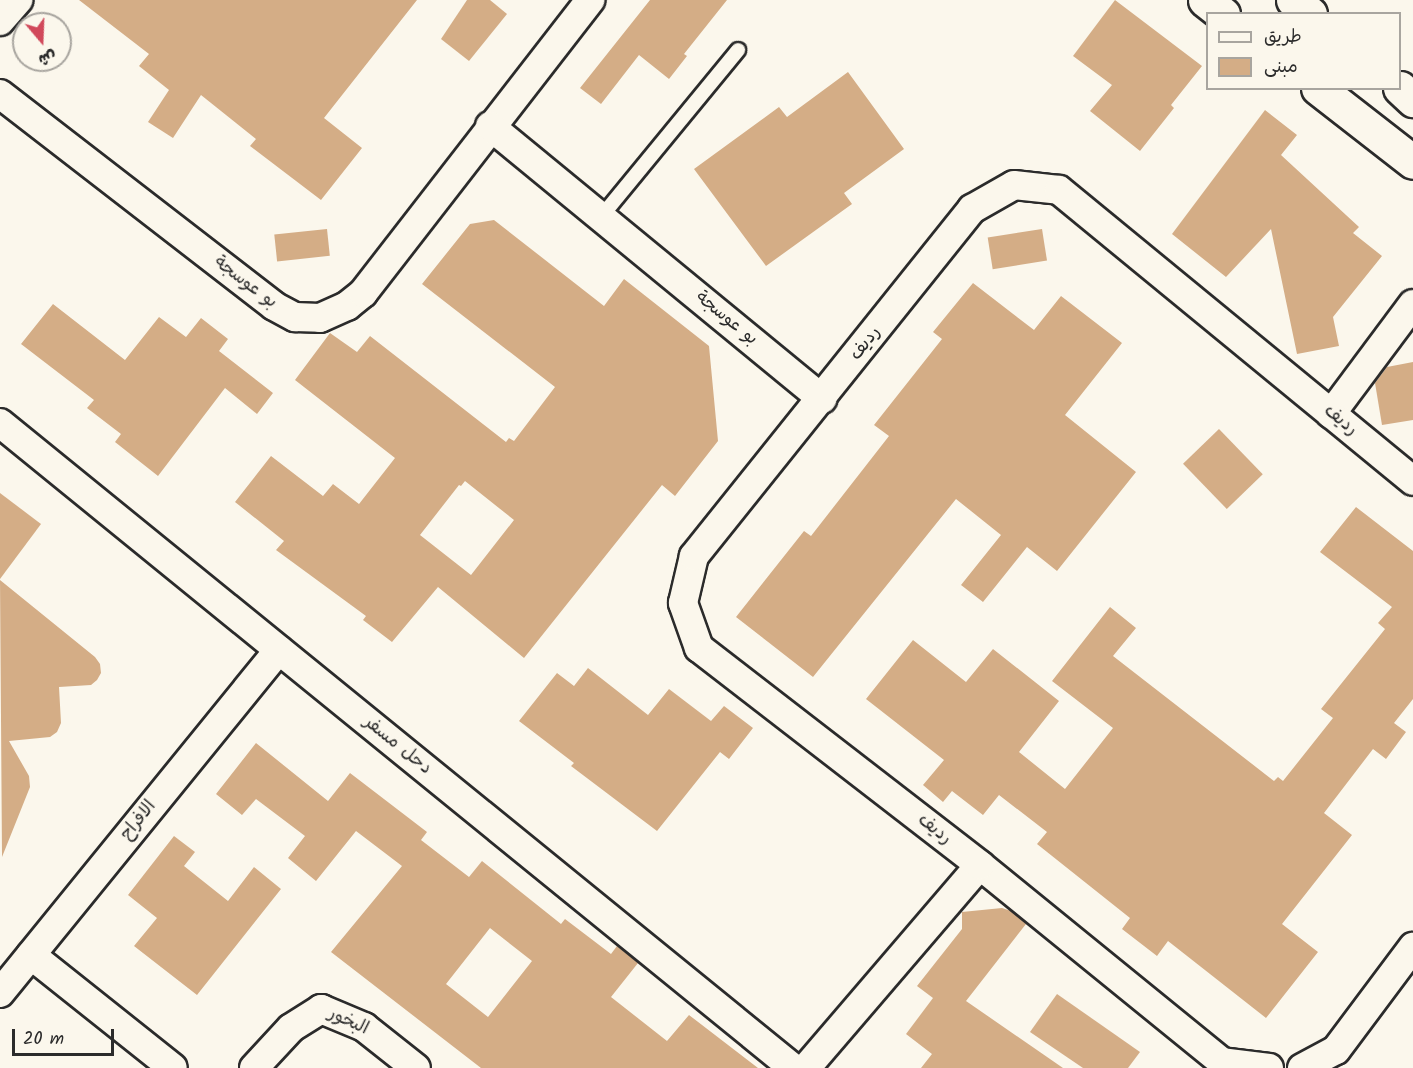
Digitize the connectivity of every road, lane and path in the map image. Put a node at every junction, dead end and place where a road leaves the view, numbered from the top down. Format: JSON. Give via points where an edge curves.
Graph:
{"nodes":[{"id":1,"x":18,"y":0,"type":"edge"},
{"id":2,"x":590,"y":0,"type":"edge"},
{"id":3,"x":1205,"y":0,"type":"edge"},
{"id":4,"x":1293,"y":0,"type":"edge"},
{"id":5,"x":1220,"y":12,"type":"edge"},
{"id":6,"x":1308,"y":12,"type":"edge"},
{"id":7,"x":0,"y":21,"type":"edge"},
{"id":8,"x":738,"y":50,"type":"dead end"},
{"id":9,"x":1401,"y":89,"type":"edge"},
{"id":10,"x":1321,"y":90,"type":"edge"},
{"id":11,"x":0,"y":94,"type":"edge"},
{"id":12,"x":1413,"y":100,"type":"edge"},
{"id":13,"x":490,"y":126,"type":"junction"},
{"id":14,"x":1413,"y":162,"type":"edge"},
{"id":15,"x":601,"y":217,"type":"junction"},
{"id":16,"x":1413,"y":304,"type":"edge"},
{"id":17,"x":822,"y":399,"type":"junction"},
{"id":18,"x":1331,"y":414,"type":"junction"},
{"id":19,"x":0,"y":423,"type":"edge"},
{"id":20,"x":1413,"y":481,"type":"edge"},
{"id":21,"x":279,"y":650,"type":"junction"},
{"id":22,"x":980,"y":865,"type":"junction"},
{"id":23,"x":1413,"y":947,"type":"edge"},
{"id":24,"x":31,"y":955,"type":"junction"},
{"id":25,"x":0,"y":993,"type":"edge"},
{"id":26,"x":173,"y":1068,"type":"edge"},
{"id":27,"x":254,"y":1068,"type":"edge"},
{"id":28,"x":417,"y":1068,"type":"edge"},
{"id":29,"x":794,"y":1068,"type":"edge"},
{"id":30,"x":806,"y":1068,"type":"edge"},
{"id":31,"x":1269,"y":1068,"type":"edge"},
{"id":32,"x":1302,"y":1068,"type":"edge"}],
"edges":[{"from":1,"to":7,"type":"street"},
{"from":2,"to":13,"type":"street","name":"بو عوسجة"},
{"from":3,"to":5,"type":"main road"},
{"from":4,"to":6,"type":"main road"},
{"from":8,"to":15,"type":"lane"},
{"from":9,"to":12,"type":"main road"},
{"from":10,"to":14,"type":"main road"},
{"from":11,"to":13,"type":"street","name":"بو عوسجة","via":[[274,306],[295,316],[320,318],[347,306],[363,293]]},
{"from":13,"to":15,"type":"street","name":"بو عوسجة"},
{"from":15,"to":17,"type":"street","name":"بو عوسجة"},
{"from":16,"to":18,"type":"street"},
{"from":17,"to":18,"type":"street","name":"رديف","via":[[972,208],[1014,184],[1059,190]]},
{"from":17,"to":22,"type":"street","name":"رديف","via":[[694,556],[683,603],[699,648]]},
{"from":18,"to":20,"type":"street","name":"رديف"},
{"from":19,"to":21,"type":"street","name":"دحل مسفر"},
{"from":21,"to":24,"type":"street","name":"الافراح"},
{"from":21,"to":29,"type":"street","name":"دحل مسفر"},
{"from":22,"to":30,"type":"street"},
{"from":22,"to":31,"type":"street","name":"رديف","via":[[1222,1062]]},
{"from":23,"to":32,"type":"street","via":[[1336,1050]]},
{"from":24,"to":25,"type":"street","name":"الافراح"},
{"from":24,"to":26,"type":"street"},
{"from":27,"to":28,"type":"street","name":"البخور","via":[[291,1028],[321,1009],[364,1026]]}]}
